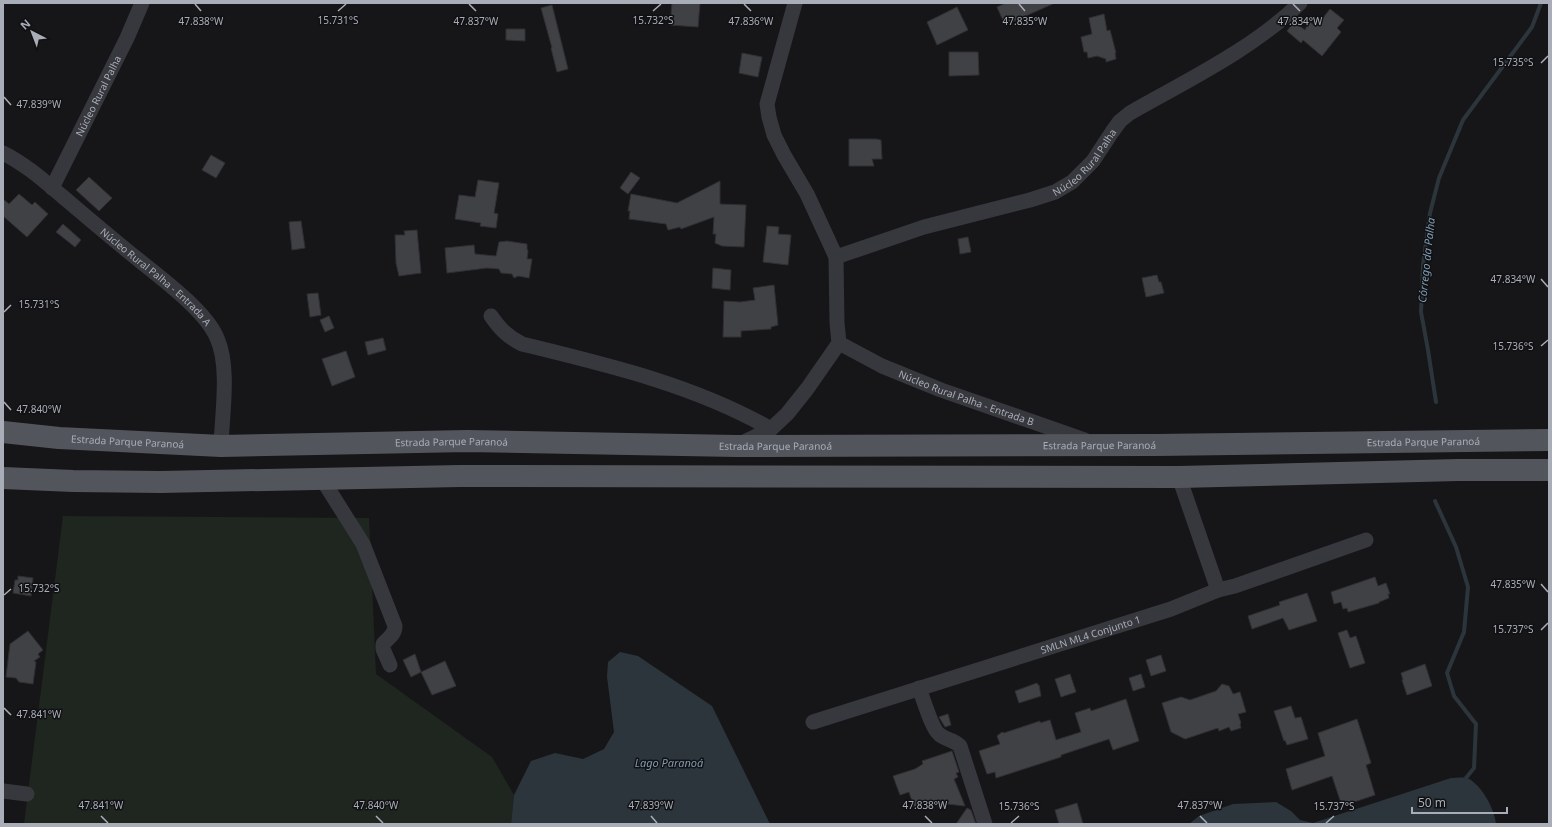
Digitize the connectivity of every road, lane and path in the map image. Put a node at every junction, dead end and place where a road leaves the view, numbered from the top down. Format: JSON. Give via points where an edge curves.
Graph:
{"nodes":[{"id":1,"x":142,"y":3,"type":"edge"},
{"id":2,"x":796,"y":3,"type":"edge"},
{"id":3,"x":1300,"y":3,"type":"edge"},
{"id":4,"x":3,"y":153,"type":"edge"},
{"id":5,"x":52,"y":188,"type":"junction"},
{"id":6,"x":836,"y":257,"type":"junction"},
{"id":7,"x":491,"y":316,"type":"dead end"},
{"id":8,"x":839,"y":344,"type":"junction"},
{"id":9,"x":771,"y":429,"type":"junction"},
{"id":10,"x":3,"y":432,"type":"edge"},
{"id":11,"x":1549,"y":440,"type":"edge"},
{"id":12,"x":467,"y":441,"type":"junction"},
{"id":13,"x":1096,"y":444,"type":"junction"},
{"id":14,"x":221,"y":446,"type":"junction"},
{"id":15,"x":736,"y":446,"type":"junction"},
{"id":16,"x":1549,"y":470,"type":"edge"},
{"id":17,"x":460,"y":476,"type":"junction"},
{"id":18,"x":1179,"y":476,"type":"junction"},
{"id":19,"x":3,"y":478,"type":"edge"},
{"id":20,"x":322,"y":479,"type":"junction"},
{"id":21,"x":1366,"y":540,"type":"dead end"},
{"id":22,"x":1218,"y":590,"type":"junction"},
{"id":23,"x":390,"y":665,"type":"dead end"},
{"id":24,"x":919,"y":688,"type":"junction"},
{"id":25,"x":813,"y":722,"type":"dead end"},
{"id":26,"x":3,"y":790,"type":"edge"},
{"id":27,"x":27,"y":794,"type":"dead end"},
{"id":28,"x":985,"y":824,"type":"edge"}],
"edges":[{"from":1,"to":5,"type":"street","name":"Núcleo Rural Palha"},
{"from":2,"to":6,"type":"street","via":[[768,104],[769,117],[774,135],[807,194]]},
{"from":3,"to":6,"type":"street","name":"Núcleo Rural Palha","via":[[1284,18],[1238,51],[1130,113],[1120,121],[1093,161],[1072,182],[1055,192],[924,227]]},
{"from":4,"to":5,"type":"street","name":"Núcleo Rural Palha - Entrada A","via":[[20,162]]},
{"from":5,"to":14,"type":"street","name":"Núcleo Rural Palha - Entrada A","via":[[188,301],[211,326],[223,354]]},
{"from":6,"to":8,"type":"street"},
{"from":7,"to":9,"type":"street","via":[[499,328],[522,344],[621,368],[700,394]]},
{"from":8,"to":9,"type":"street","via":[[795,404]]},
{"from":8,"to":13,"type":"street","name":"Núcleo Rural Palha - Entrada B","via":[[882,366],[941,390]]},
{"from":9,"to":15,"type":"street"},
{"from":10,"to":14,"type":"main road","name":"Estrada Parque Paranoá","via":[[59,438]]},
{"from":11,"to":13,"type":"main road","name":"Estrada Parque Paranoá"},
{"from":12,"to":14,"type":"main road","name":"Estrada Parque Paranoá"},
{"from":12,"to":15,"type":"main road","name":"Estrada Parque Paranoá"},
{"from":12,"to":17,"type":"main road","via":[[479,452],[480,458],[477,465]]},
{"from":13,"to":15,"type":"main road","name":"Estrada Parque Paranoá"},
{"from":16,"to":18,"type":"main road"},
{"from":17,"to":18,"type":"main road"},
{"from":17,"to":20,"type":"main road"},
{"from":18,"to":22,"type":"street"},
{"from":19,"to":20,"type":"main road","via":[[161,482]]},
{"from":20,"to":23,"type":"street","via":[[363,544],[394,626],[395,631],[383,644]]},
{"from":21,"to":22,"type":"street","name":"SMLN ML4 Conjunto 1"},
{"from":22,"to":24,"type":"street","name":"SMLN ML4 Conjunto 1","via":[[1171,609]]},
{"from":24,"to":25,"type":"street","name":"SMLN ML4 Conjunto 1"},
{"from":24,"to":28,"type":"street","via":[[935,731],[960,746]]},
{"from":26,"to":27,"type":"street"}]}
